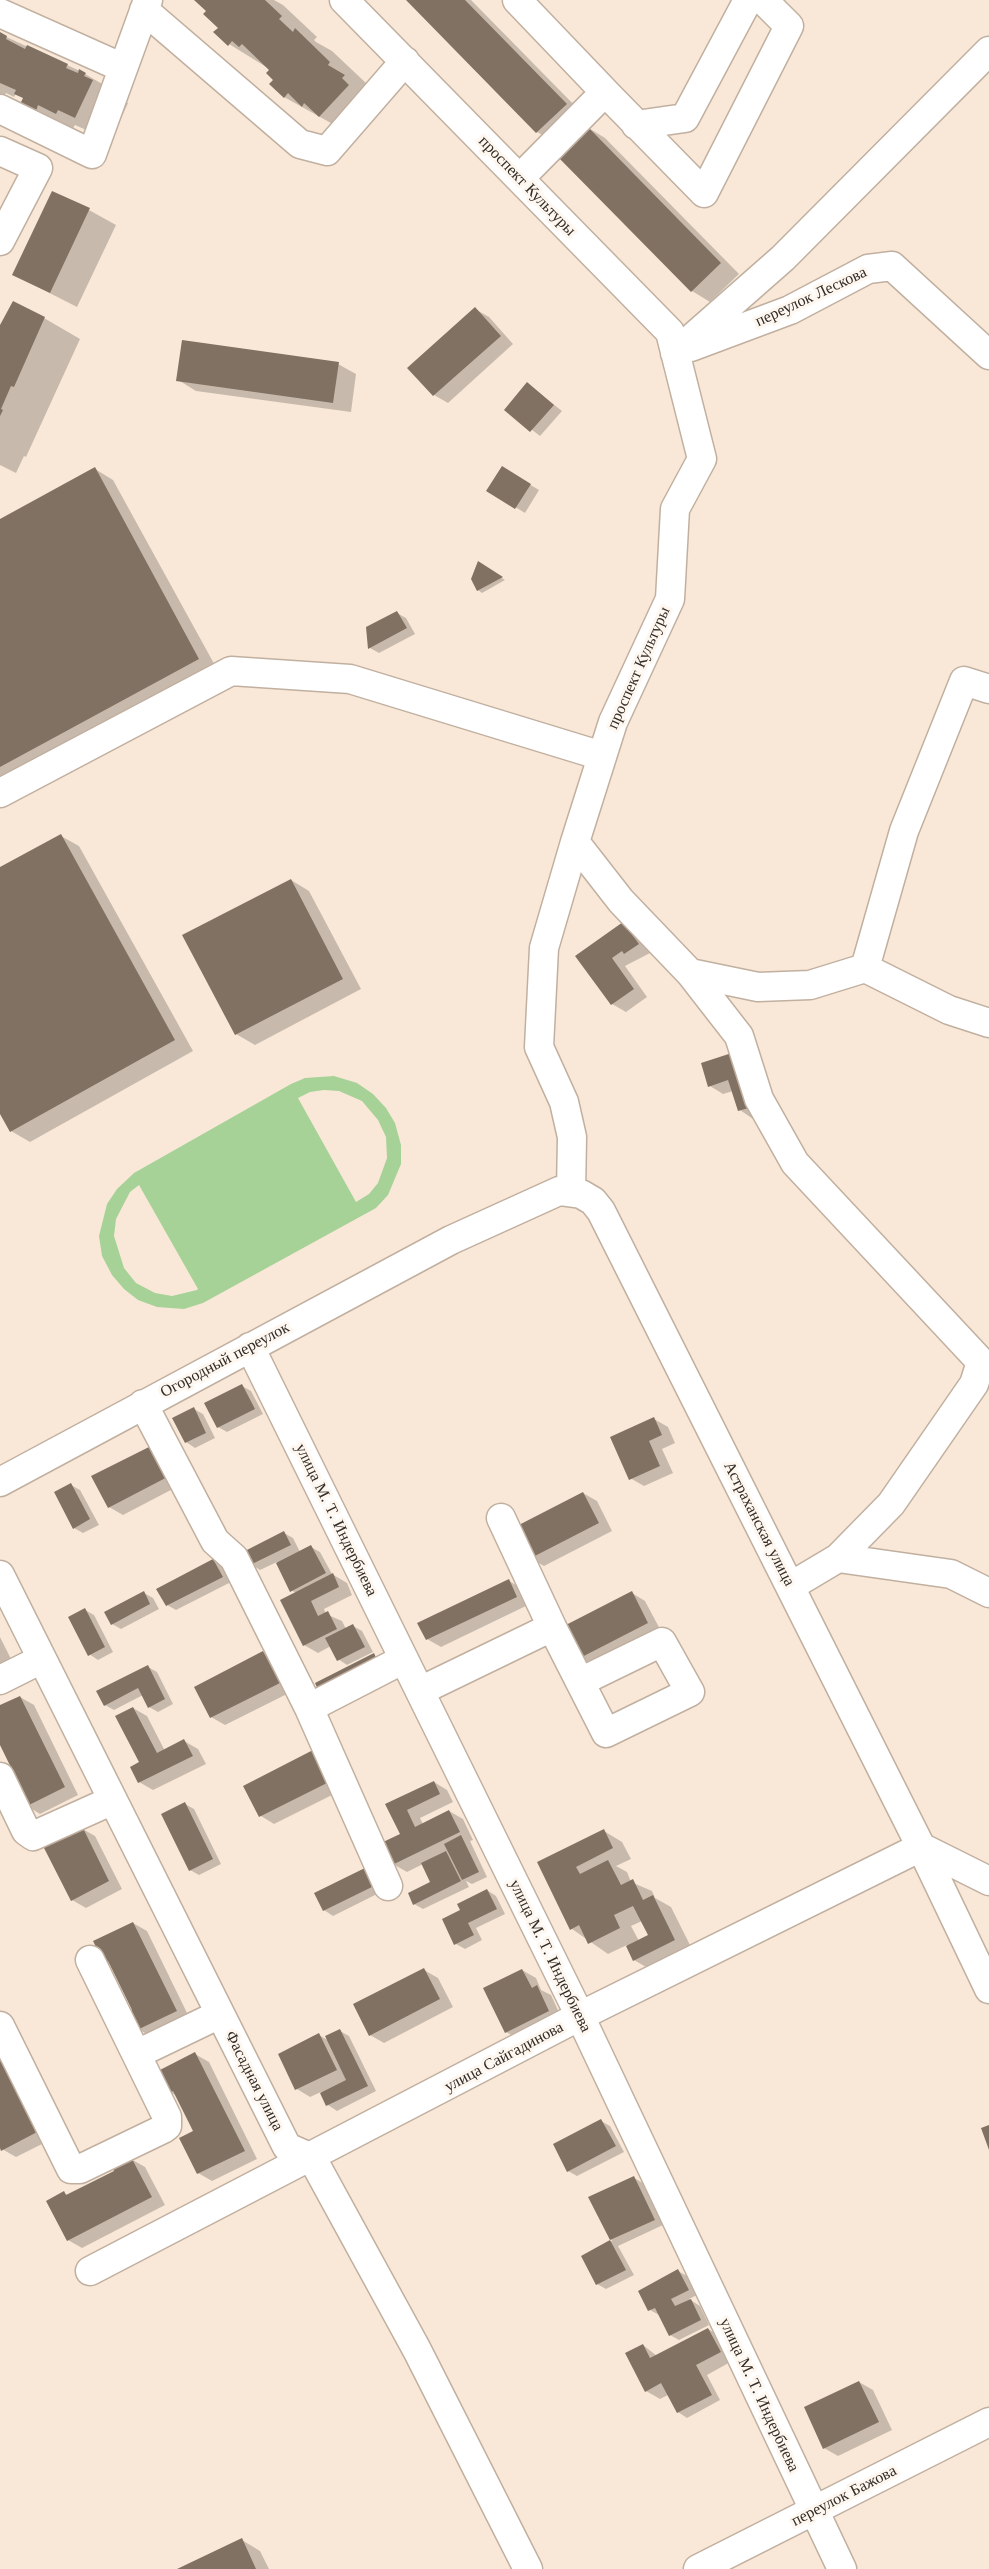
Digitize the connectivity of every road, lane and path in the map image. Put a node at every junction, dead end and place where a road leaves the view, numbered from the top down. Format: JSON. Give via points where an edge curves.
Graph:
{"nodes":[{"id":1,"x":517,"y":0,"type":"edge"},
{"id":2,"x":748,"y":0,"type":"edge"},
{"id":3,"x":763,"y":0,"type":"edge"},
{"id":4,"x":356,"y":4,"type":"edge"},
{"id":5,"x":146,"y":5,"type":"edge"},
{"id":6,"x":0,"y":13,"type":"edge"},
{"id":7,"x":989,"y":51,"type":"edge"},
{"id":8,"x":405,"y":61,"type":"junction"},
{"id":9,"x":123,"y":68,"type":"junction"},
{"id":10,"x":605,"y":92,"type":"junction"},
{"id":11,"x":0,"y":109,"type":"edge"},
{"id":12,"x":636,"y":125,"type":"junction"},
{"id":13,"x":0,"y":151,"type":"edge"},
{"id":14,"x":520,"y":178,"type":"junction"},
{"id":15,"x":0,"y":241,"type":"edge"},
{"id":16,"x":675,"y":353,"type":"junction"},
{"id":17,"x":989,"y":354,"type":"edge"},
{"id":18,"x":989,"y":689,"type":"edge"},
{"id":19,"x":603,"y":756,"type":"junction"},
{"id":20,"x":0,"y":793,"type":"edge"},
{"id":21,"x":575,"y":842,"type":"junction"},
{"id":22,"x":865,"y":968,"type":"junction"},
{"id":23,"x":690,"y":973,"type":"junction"},
{"id":24,"x":989,"y":1023,"type":"edge"},
{"id":25,"x":571,"y":1191,"type":"junction"},
{"id":26,"x":250,"y":1347,"type":"junction"},
{"id":27,"x":985,"y":1359,"type":"edge"},
{"id":28,"x":143,"y":1404,"type":"junction"},
{"id":29,"x":0,"y":1482,"type":"edge"},
{"id":30,"x":501,"y":1518,"type":"dead end"},
{"id":31,"x":838,"y":1557,"type":"junction"},
{"id":32,"x":0,"y":1575,"type":"edge"},
{"id":33,"x":791,"y":1586,"type":"junction"},
{"id":34,"x":989,"y":1593,"type":"edge"},
{"id":35,"x":552,"y":1627,"type":"junction"},
{"id":36,"x":42,"y":1659,"type":"junction"},
{"id":37,"x":404,"y":1659,"type":"junction"},
{"id":38,"x":0,"y":1680,"type":"edge"},
{"id":39,"x":580,"y":1682,"type":"dead end"},
{"id":40,"x":420,"y":1691,"type":"junction"},
{"id":41,"x":309,"y":1708,"type":"junction"},
{"id":42,"x":0,"y":1777,"type":"edge"},
{"id":43,"x":113,"y":1800,"type":"junction"},
{"id":44,"x":921,"y":1847,"type":"junction"},
{"id":45,"x":989,"y":1881,"type":"edge"},
{"id":46,"x":388,"y":1886,"type":"dead end"},
{"id":47,"x":90,"y":1959,"type":"dead end"},
{"id":48,"x":989,"y":1989,"type":"edge"},
{"id":49,"x":220,"y":2013,"type":"junction"},
{"id":50,"x":580,"y":2016,"type":"junction"},
{"id":51,"x":0,"y":2025,"type":"edge"},
{"id":52,"x":137,"y":2054,"type":"junction"},
{"id":53,"x":312,"y":2158,"type":"junction"},
{"id":54,"x":90,"y":2271,"type":"dead end"},
{"id":55,"x":989,"y":2422,"type":"edge"},
{"id":56,"x":814,"y":2511,"type":"junction"},
{"id":57,"x":528,"y":2569,"type":"edge"},
{"id":58,"x":698,"y":2569,"type":"edge"},
{"id":59,"x":842,"y":2569,"type":"edge"}],
"edges":[{"from":1,"to":10,"type":"street"},
{"from":2,"to":12,"type":"street","via":[[685,118]]},
{"from":3,"to":12,"type":"street","via":[[789,26],[704,193]]},
{"from":4,"to":8,"type":"street","name":"проспект Культуры"},
{"from":5,"to":8,"type":"street","via":[[300,144],[327,151]]},
{"from":5,"to":9,"type":"street"},
{"from":6,"to":9,"type":"street"},
{"from":7,"to":16,"type":"street","via":[[783,258]]},
{"from":8,"to":14,"type":"street","name":"проспект Культуры"},
{"from":9,"to":11,"type":"street","via":[[92,154]]},
{"from":10,"to":12,"type":"street"},
{"from":10,"to":14,"type":"street"},
{"from":13,"to":15,"type":"street","via":[[38,168]]},
{"from":14,"to":16,"type":"street","name":"проспект Культуры","via":[[670,332]]},
{"from":16,"to":17,"type":"street","name":"переулок Лескова","via":[[790,310],[868,269],[892,266]]},
{"from":16,"to":19,"type":"street","name":"проспект Культуры","via":[[702,459],[675,509],[670,599],[615,719]]},
{"from":18,"to":22,"type":"street","via":[[964,681],[904,831]]},
{"from":19,"to":20,"type":"street","via":[[350,679],[231,671]]},
{"from":19,"to":21,"type":"street","name":"проспект Культуры"},
{"from":21,"to":23,"type":"street","via":[[621,901]]},
{"from":21,"to":25,"type":"street","name":"проспект Культуры","via":[[544,948],[539,1047],[568,1119],[572,1137]]},
{"from":22,"to":23,"type":"street","via":[[810,984],[759,987]]},
{"from":22,"to":24,"type":"street","via":[[948,1010]]},
{"from":23,"to":27,"type":"street","via":[[739,1036],[759,1099],[795,1163]]},
{"from":25,"to":26,"type":"street","name":"Огородный переулок","via":[[559,1191],[451,1240]]},
{"from":25,"to":33,"type":"street","name":"Астраханская улица","via":[[593,1201],[601,1211]]},
{"from":26,"to":28,"type":"street","name":"Огородный переулок"},
{"from":26,"to":37,"type":"street","name":"улица М. Т. Индербиева"},
{"from":27,"to":31,"type":"street","via":[[974,1384],[891,1504]]},
{"from":28,"to":29,"type":"street","name":"Огородный переулок"},
{"from":28,"to":41,"type":"street","via":[[215,1541],[234,1558]]},
{"from":30,"to":35,"type":"street"},
{"from":31,"to":33,"type":"street"},
{"from":31,"to":34,"type":"street","via":[[951,1574]]},
{"from":32,"to":36,"type":"street","name":"Фасадная улица"},
{"from":33,"to":44,"type":"street","name":"Астраханская улица"},
{"from":35,"to":39,"type":"street"},
{"from":35,"to":40,"type":"street"},
{"from":36,"to":38,"type":"street"},
{"from":36,"to":43,"type":"street","name":"Фасадная улица"},
{"from":37,"to":40,"type":"street","name":"улица М. Т. Индербиева"},
{"from":37,"to":41,"type":"street"},
{"from":40,"to":50,"type":"street","name":"улица М. Т. Индербиева"},
{"from":41,"to":46,"type":"street"},
{"from":42,"to":43,"type":"street","via":[[26,1831],[33,1836]]},
{"from":43,"to":49,"type":"street","name":"Фасадная улица"},
{"from":44,"to":45,"type":"street"},
{"from":44,"to":48,"type":"street","name":"Астраханская улица"},
{"from":44,"to":50,"type":"street","name":"улица Сайгадинова"},
{"from":47,"to":52,"type":"street"},
{"from":49,"to":52,"type":"street"},
{"from":49,"to":53,"type":"street","name":"Фасадная улица","via":[[287,2147]]},
{"from":50,"to":53,"type":"street","name":"улица Сайгадинова"},
{"from":50,"to":56,"type":"street","name":"улица М. Т. Индербиева"},
{"from":51,"to":52,"type":"street","via":[[68,2165],[76,2170],[167,2126],[167,2117]]},
{"from":53,"to":54,"type":"street","name":"улица Сайгадинова"},
{"from":53,"to":57,"type":"street","via":[[417,2350]]},
{"from":55,"to":56,"type":"street","name":"переулок Бажова"},
{"from":56,"to":58,"type":"street","name":"переулок Бажова"},
{"from":56,"to":59,"type":"street","name":"улица М. Т. Индербиева"}]}
